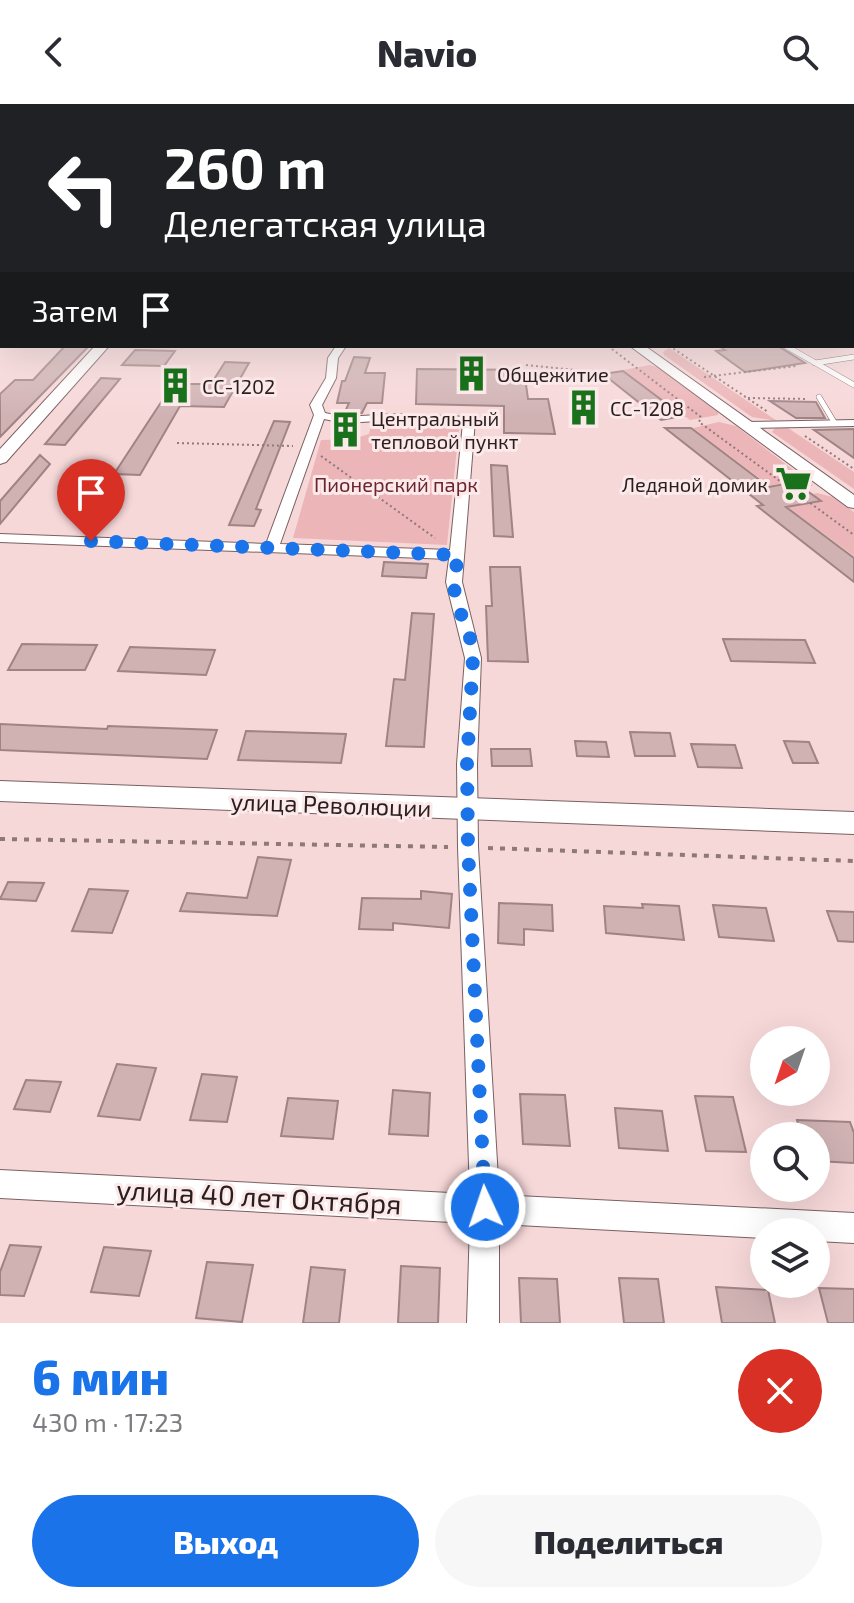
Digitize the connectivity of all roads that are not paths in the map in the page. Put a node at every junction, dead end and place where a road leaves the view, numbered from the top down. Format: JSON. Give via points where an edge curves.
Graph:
{"nodes":[{"id":1,"x":100,"y":348,"type":"edge"},
{"id":2,"x":340,"y":348,"type":"edge"},
{"id":3,"x":640,"y":348,"type":"edge"},
{"id":4,"x":789,"y":348,"type":"edge"},
{"id":5,"x":854,"y":357,"type":"edge"},
{"id":6,"x":815,"y":363,"type":"junction"},
{"id":7,"x":854,"y":385,"type":"edge"},
{"id":8,"x":820,"y":398,"type":"road end"},
{"id":9,"x":320,"y":415,"type":"junction"},
{"id":10,"x":834,"y":422,"type":"junction"},
{"id":11,"x":854,"y":423,"type":"edge"},
{"id":12,"x":745,"y":425,"type":"junction"},
{"id":13,"x":0,"y":459,"type":"edge"},
{"id":14,"x":854,"y":503,"type":"edge"},
{"id":15,"x":0,"y":538,"type":"edge"},
{"id":16,"x":272,"y":547,"type":"junction"},
{"id":17,"x":458,"y":555,"type":"junction"},
{"id":18,"x":0,"y":791,"type":"edge"},
{"id":19,"x":467,"y":809,"type":"junction"},
{"id":20,"x":854,"y":823,"type":"edge"},
{"id":21,"x":0,"y":1184,"type":"edge"},
{"id":22,"x":485,"y":1207,"type":"junction"},
{"id":23,"x":854,"y":1228,"type":"edge"},
{"id":24,"x":483,"y":1323,"type":"edge"}],
"edges":[{"from":1,"to":13,"type":"street"},
{"from":2,"to":9,"type":"street","via":[[316,405]]},
{"from":3,"to":12,"type":"street"},
{"from":4,"to":6,"type":"lane"},
{"from":5,"to":6,"type":"lane"},
{"from":6,"to":7,"type":"lane"},
{"from":8,"to":10,"type":"lane"},
{"from":9,"to":16,"type":"street"},
{"from":9,"to":17,"type":"street","via":[[469,420]]},
{"from":10,"to":11,"type":"street"},
{"from":10,"to":12,"type":"street"},
{"from":12,"to":14,"type":"street"},
{"from":15,"to":16,"type":"street"},
{"from":16,"to":17,"type":"street"},
{"from":17,"to":19,"type":"street","via":[[455,598],[473,658]]},
{"from":18,"to":19,"type":"street","name":"улица Революции"},
{"from":19,"to":20,"type":"street","name":"улица Революции"},
{"from":19,"to":22,"type":"street"},
{"from":21,"to":22,"type":"street","name":"улица 40 лет Октября"},
{"from":22,"to":23,"type":"street","name":"улица 40 лет Октября"},
{"from":22,"to":24,"type":"street"}]}
